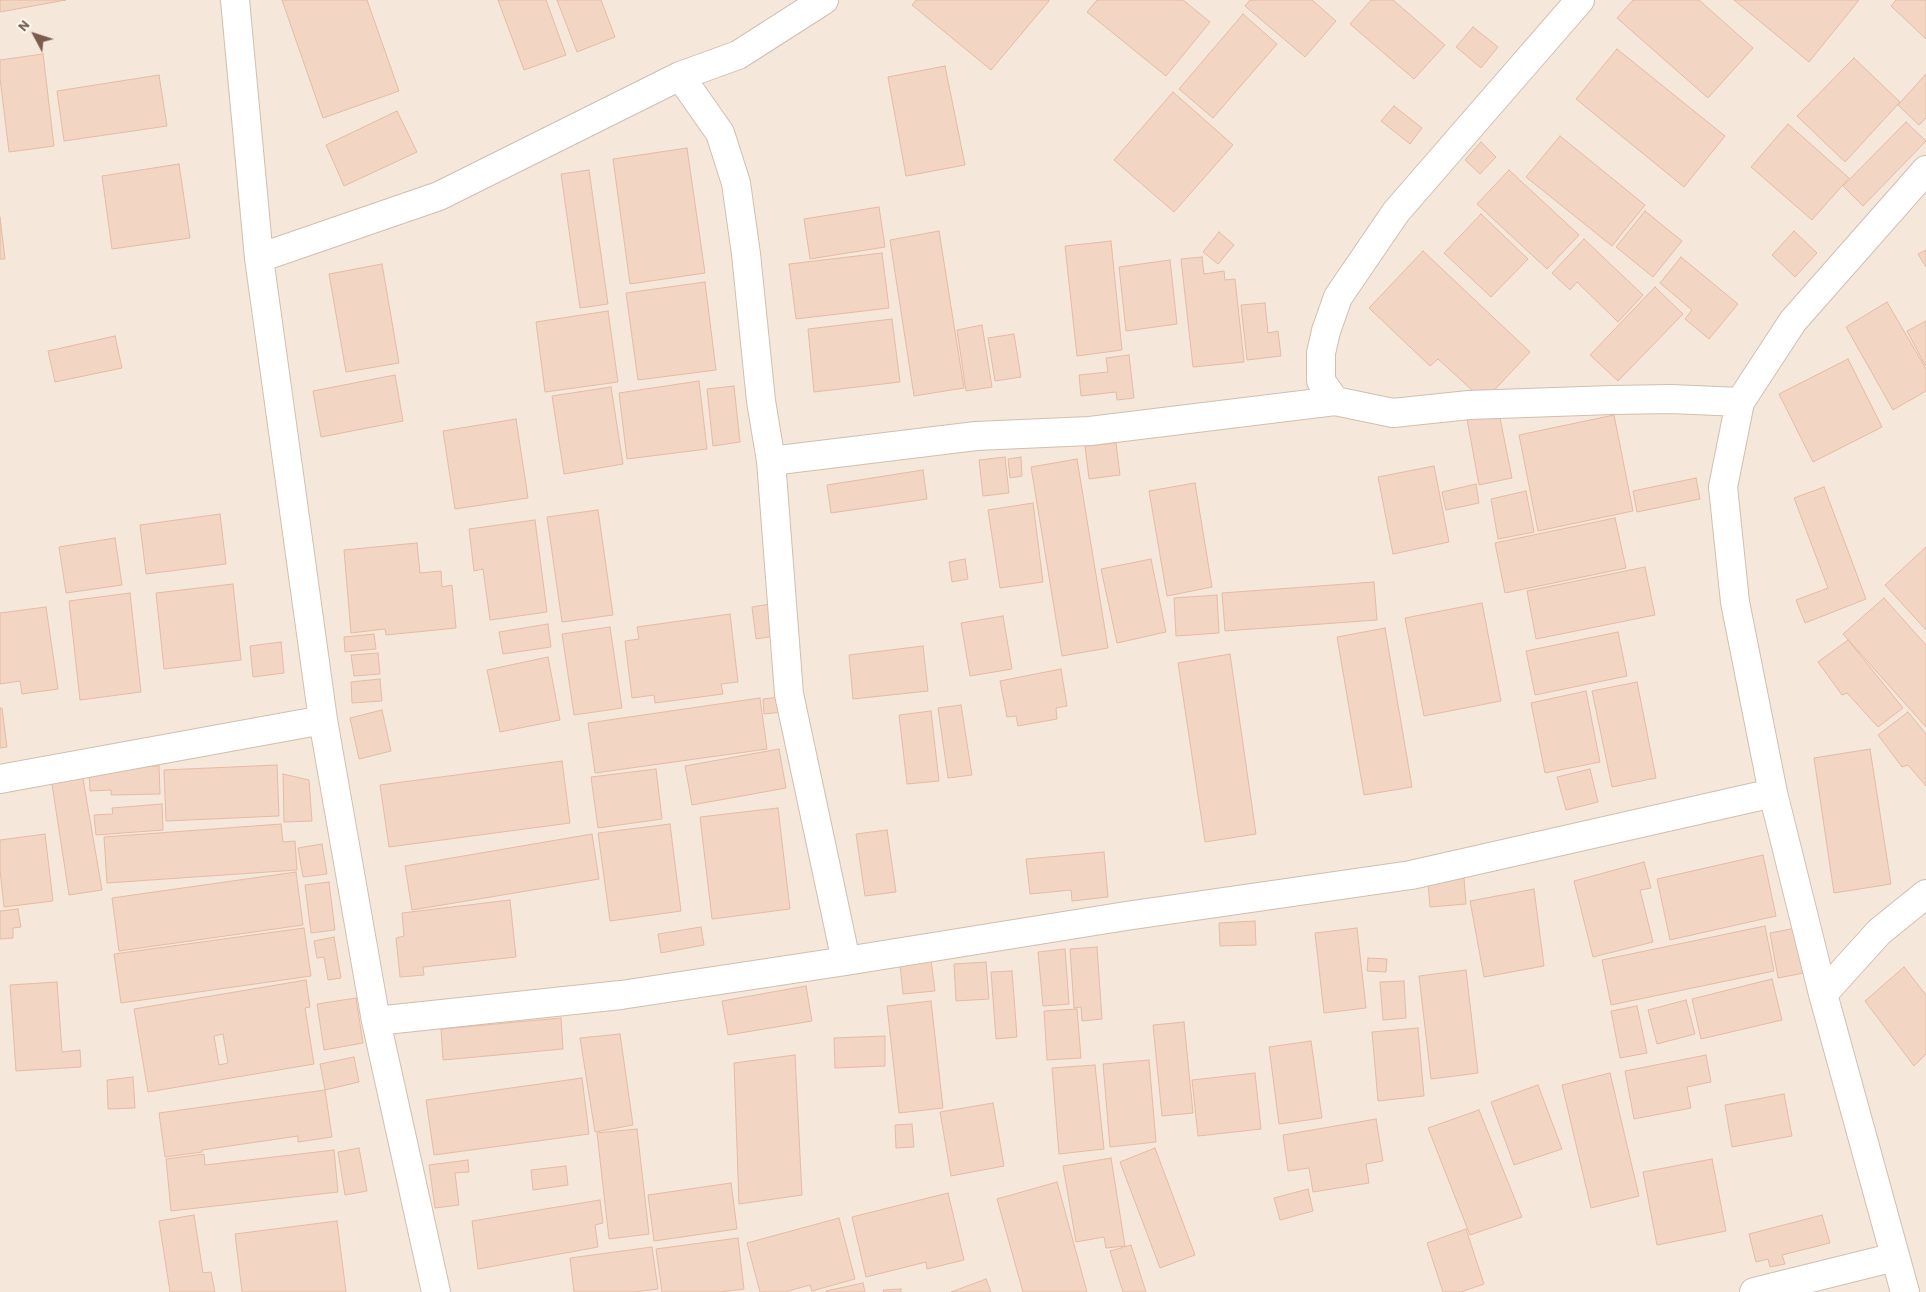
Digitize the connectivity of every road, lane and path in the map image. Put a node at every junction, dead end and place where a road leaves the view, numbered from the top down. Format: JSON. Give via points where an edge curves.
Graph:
{"nodes":[{"id":1,"x":235,"y":0,"type":"edge"},
{"id":2,"x":824,"y":0,"type":"edge"},
{"id":3,"x":1580,"y":0,"type":"edge"},
{"id":4,"x":680,"y":76,"type":"junction"},
{"id":5,"x":1926,"y":170,"type":"edge"},
{"id":6,"x":259,"y":258,"type":"junction"},
{"id":7,"x":1334,"y":401,"type":"junction"},
{"id":8,"x":1740,"y":402,"type":"junction"},
{"id":9,"x":771,"y":461,"type":"junction"},
{"id":10,"x":322,"y":720,"type":"junction"},
{"id":11,"x":0,"y":779,"type":"edge"},
{"id":12,"x":1773,"y":793,"type":"junction"},
{"id":13,"x":1926,"y":894,"type":"edge"},
{"id":14,"x":846,"y":961,"type":"junction"},
{"id":15,"x":1823,"y":994,"type":"junction"},
{"id":16,"x":376,"y":1021,"type":"junction"},
{"id":17,"x":1895,"y":1257,"type":"junction"},
{"id":18,"x":436,"y":1292,"type":"edge"},
{"id":19,"x":1754,"y":1292,"type":"edge"},
{"id":20,"x":1905,"y":1292,"type":"edge"}],
"edges":[{"from":1,"to":6,"type":"street"},
{"from":2,"to":4,"type":"street","via":[[738,55]]},
{"from":3,"to":7,"type":"street","via":[[1396,212],[1338,297],[1321,353],[1321,381]]},
{"from":4,"to":6,"type":"street","via":[[439,196]]},
{"from":4,"to":9,"type":"street","via":[[720,133],[736,183],[760,401]]},
{"from":5,"to":8,"type":"street","via":[[1793,321]]},
{"from":6,"to":10,"type":"street"},
{"from":7,"to":8,"type":"street","via":[[1393,413],[1469,405],[1612,400]]},
{"from":7,"to":9,"type":"street","via":[[1090,431],[976,436]]},
{"from":8,"to":12,"type":"street","via":[[1723,487],[1735,602]]},
{"from":9,"to":14,"type":"street","via":[[789,694]]},
{"from":10,"to":11,"type":"street"},
{"from":10,"to":16,"type":"street"},
{"from":12,"to":14,"type":"street","via":[[1410,875]]},
{"from":12,"to":15,"type":"street"},
{"from":13,"to":15,"type":"street","via":[[1879,932]]},
{"from":14,"to":16,"type":"street","via":[[621,995]]},
{"from":15,"to":17,"type":"street"},
{"from":16,"to":18,"type":"street"},
{"from":17,"to":19,"type":"street"},
{"from":17,"to":20,"type":"street"}]}
